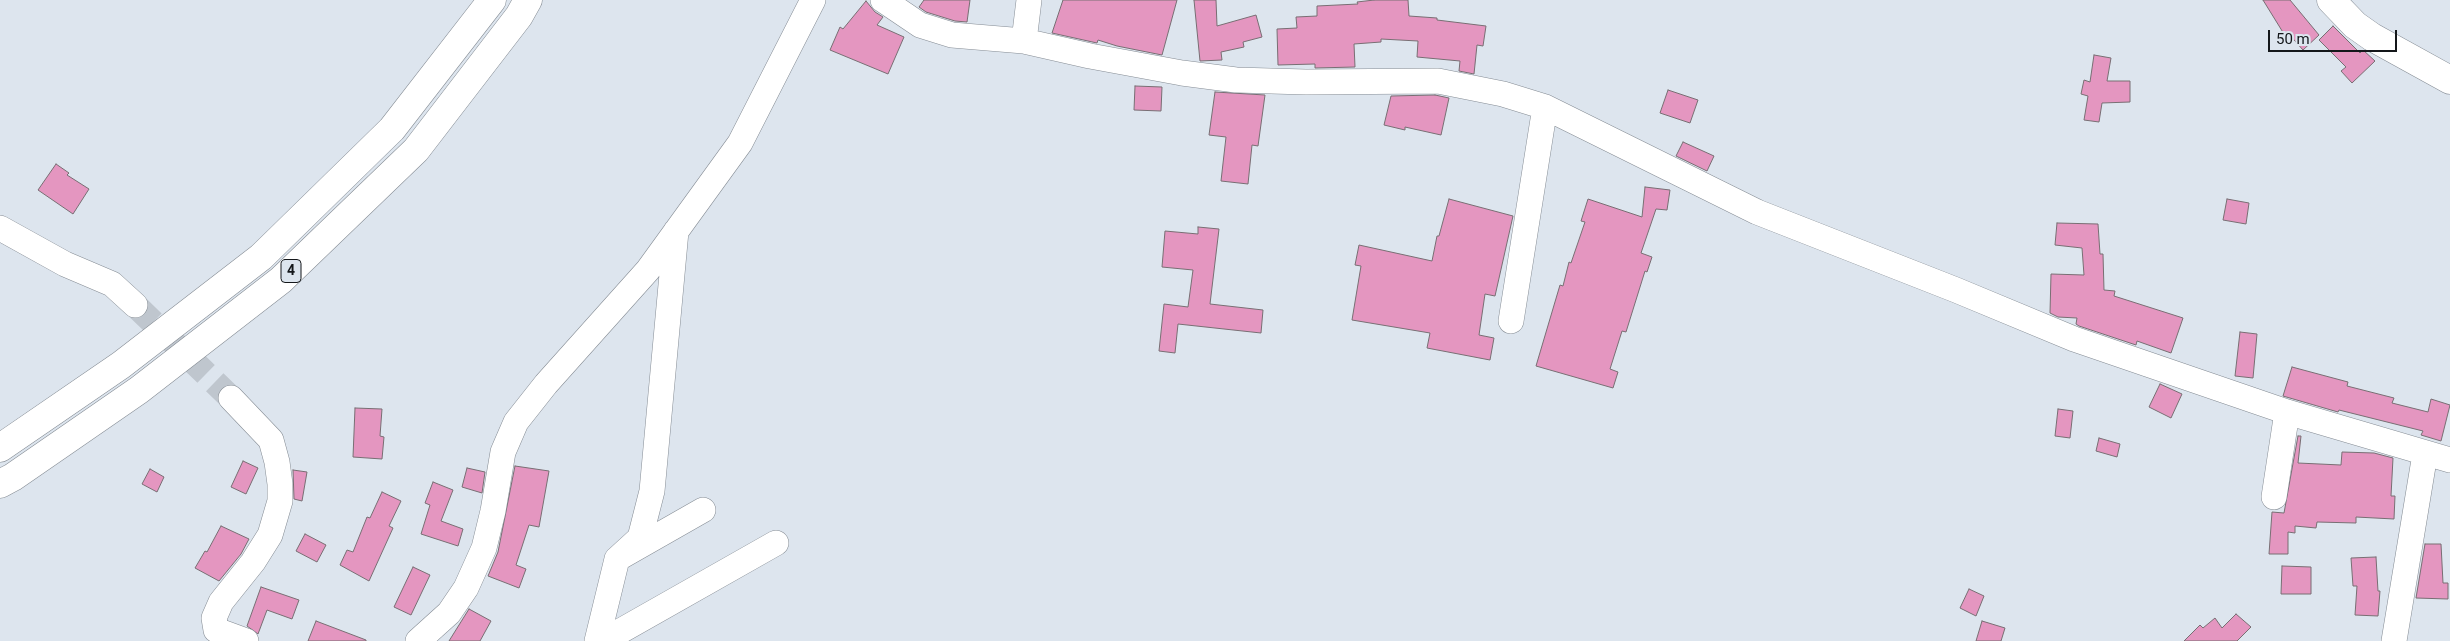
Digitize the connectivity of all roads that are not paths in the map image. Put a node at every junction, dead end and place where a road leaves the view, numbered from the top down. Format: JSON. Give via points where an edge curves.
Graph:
{"nodes":[{"id":1,"x":492,"y":0,"type":"edge"},
{"id":2,"x":528,"y":0,"type":"edge"},
{"id":3,"x":814,"y":0,"type":"edge"},
{"id":4,"x":883,"y":0,"type":"edge"},
{"id":5,"x":1029,"y":0,"type":"edge"},
{"id":6,"x":2331,"y":0,"type":"edge"},
{"id":7,"x":1024,"y":41,"type":"junction"},
{"id":8,"x":2450,"y":80,"type":"edge"},
{"id":9,"x":1545,"y":107,"type":"junction"},
{"id":10,"x":0,"y":228,"type":"edge"},
{"id":11,"x":676,"y":232,"type":"junction"},
{"id":12,"x":136,"y":305,"type":"tunnel mouth"},
{"id":13,"x":1510,"y":321,"type":"dead end"},
{"id":14,"x":232,"y":398,"type":"tunnel mouth"},
{"id":15,"x":2287,"y":412,"type":"junction"},
{"id":16,"x":0,"y":448,"type":"edge"},
{"id":17,"x":2424,"y":454,"type":"junction"},
{"id":18,"x":2450,"y":460,"type":"edge"},
{"id":19,"x":0,"y":484,"type":"edge"},
{"id":20,"x":2274,"y":497,"type":"dead end"},
{"id":21,"x":703,"y":510,"type":"dead end"},
{"id":22,"x":776,"y":543,"type":"dead end"},
{"id":23,"x":617,"y":559,"type":"junction"},
{"id":24,"x":246,"y":641,"type":"edge"},
{"id":25,"x":418,"y":641,"type":"edge"},
{"id":26,"x":597,"y":641,"type":"edge"},
{"id":27,"x":603,"y":641,"type":"edge"},
{"id":28,"x":2394,"y":641,"type":"edge"}],
"edges":[{"from":1,"to":16,"type":"main road","number":"4","via":[[392,129],[261,257],[121,365]]},
{"from":2,"to":19,"type":"main road","number":"4","via":[[416,150],[282,280],[140,390]]},
{"from":3,"to":11,"type":"street","via":[[740,143]]},
{"from":4,"to":7,"type":"street","via":[[920,25],[937,31],[968,38]]},
{"from":5,"to":7,"type":"street"},
{"from":6,"to":8,"type":"main road","via":[[2372,37]]},
{"from":7,"to":9,"type":"street","via":[[1090,56],[1236,80],[1438,81],[1503,94]]},
{"from":9,"to":13,"type":"street"},
{"from":9,"to":15,"type":"street","via":[[1757,212],[2074,340]]},
{"from":10,"to":12,"type":"street","via":[[65,264],[112,284]]},
{"from":11,"to":23,"type":"street","via":[[652,491],[640,538]]},
{"from":11,"to":25,"type":"street","via":[[648,270],[516,422],[503,452],[493,511],[480,556],[466,588],[448,613]]},
{"from":14,"to":24,"type":"street","via":[[271,440],[280,484],[278,509],[270,535],[214,618],[216,630]]},
{"from":15,"to":17,"type":"street"},
{"from":15,"to":20,"type":"street"},
{"from":17,"to":18,"type":"street"},
{"from":17,"to":28,"type":"street"},
{"from":21,"to":23,"type":"street"},
{"from":22,"to":27,"type":"street"},
{"from":23,"to":26,"type":"street"}]}
